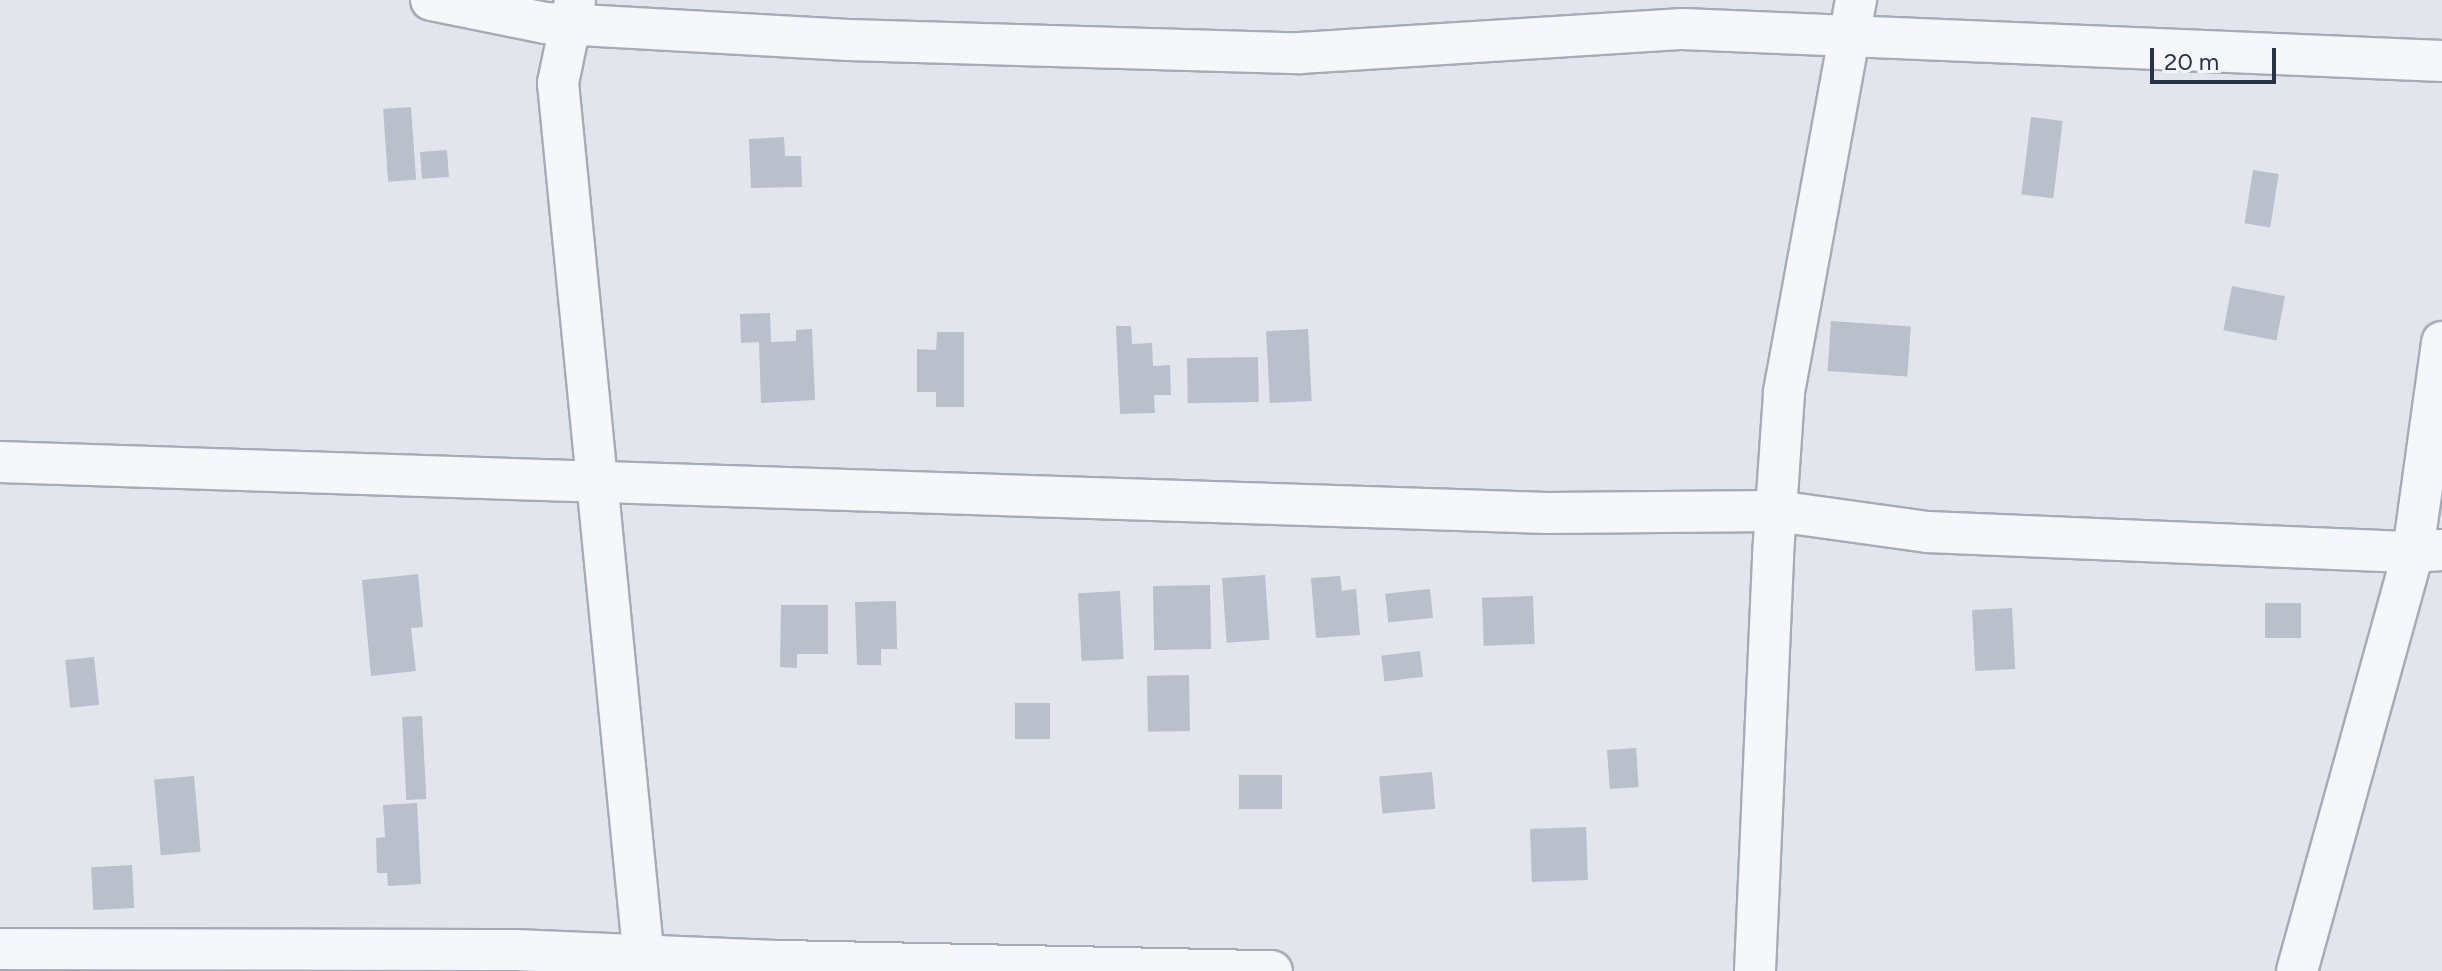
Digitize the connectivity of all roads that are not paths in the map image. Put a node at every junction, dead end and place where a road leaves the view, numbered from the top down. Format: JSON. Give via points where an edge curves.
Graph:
{"nodes":[{"id":1,"x":431,"y":0,"type":"edge"},
{"id":2,"x":573,"y":12,"type":"edge"},
{"id":3,"x":1852,"y":18,"type":"edge"},
{"id":4,"x":2442,"y":61,"type":"edge"},
{"id":5,"x":2442,"y":342,"type":"edge"},
{"id":6,"x":0,"y":462,"type":"edge"},
{"id":7,"x":597,"y":482,"type":"junction"},
{"id":8,"x":1776,"y":511,"type":"junction"},
{"id":9,"x":2427,"y":551,"type":"edge"},
{"id":10,"x":0,"y":949,"type":"edge"},
{"id":11,"x":645,"y":963,"type":"edge"},
{"id":12,"x":1272,"y":971,"type":"edge"},
{"id":13,"x":1755,"y":971,"type":"edge"},
{"id":14,"x":2297,"y":971,"type":"edge"}],
"edges":[{"from":1,"to":2,"type":"street","via":[[545,23]]},
{"from":2,"to":3,"type":"street","via":[[849,40],[1300,53]]},
{"from":2,"to":7,"type":"street","via":[[558,83]]},
{"from":3,"to":4,"type":"street"},
{"from":3,"to":8,"type":"street","via":[[1784,392]]},
{"from":5,"to":9,"type":"street"},
{"from":6,"to":7,"type":"street"},
{"from":7,"to":8,"type":"street","via":[[1547,513]]},
{"from":7,"to":11,"type":"street"},
{"from":8,"to":9,"type":"street","via":[[1928,532]]},
{"from":8,"to":13,"type":"street"},
{"from":9,"to":14,"type":"street"},
{"from":10,"to":11,"type":"street","via":[[515,950]]},
{"from":11,"to":12,"type":"street"}]}
